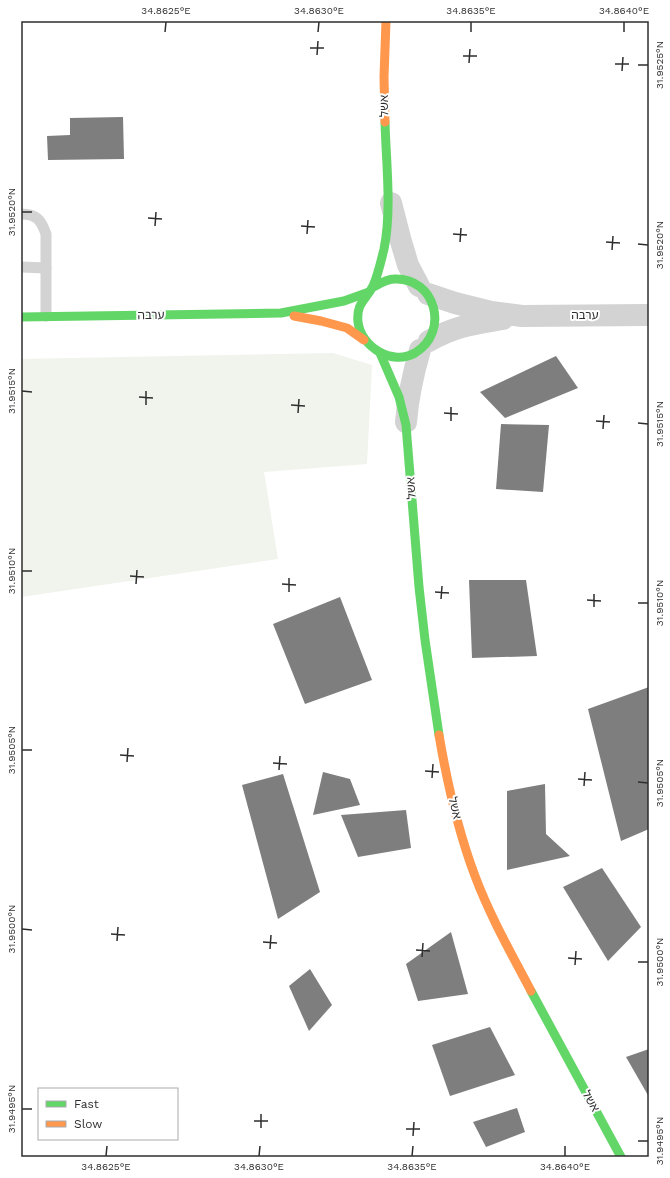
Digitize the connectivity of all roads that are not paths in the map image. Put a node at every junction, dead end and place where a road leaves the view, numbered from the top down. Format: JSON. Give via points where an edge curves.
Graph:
{"nodes":[{"id":1,"x":386,"y":21,"type":"edge"},
{"id":2,"x":388,"y":191,"type":"junction"},
{"id":3,"x":21,"y":214,"type":"edge"},
{"id":4,"x":21,"y":268,"type":"edge"},
{"id":5,"x":46,"y":268,"type":"junction"},
{"id":6,"x":371,"y":290,"type":"junction"},
{"id":7,"x":424,"y":290,"type":"junction"},
{"id":8,"x":281,"y":313,"type":"junction"},
{"id":9,"x":649,"y":315,"type":"edge"},
{"id":10,"x":46,"y":316,"type":"junction"},
{"id":11,"x":522,"y":316,"type":"junction"},
{"id":12,"x":21,"y":317,"type":"edge"},
{"id":13,"x":364,"y":340,"type":"junction"},
{"id":14,"x":424,"y":346,"type":"junction"},
{"id":15,"x":380,"y":353,"type":"junction"},
{"id":16,"x":406,"y":425,"type":"junction"},
{"id":17,"x":621,"y":1157,"type":"edge"}],
"edges":[{"from":1,"to":2,"type":"street","name":"אשל","via":[[384,97]]},
{"from":2,"to":6,"type":"street","name":"אשל","via":[[387,234],[381,264]]},
{"from":2,"to":7,"type":"street","name":"אשל","via":[[408,265]]},
{"from":3,"to":5,"type":"lane","via":[[30,214],[41,222],[46,234]]},
{"from":4,"to":5,"type":"lane"},
{"from":5,"to":10,"type":"lane"},
{"from":6,"to":7,"type":"street","via":[[383,282],[395,279],[408,280]]},
{"from":6,"to":8,"type":"street","name":"ערבה","via":[[344,301]]},
{"from":6,"to":13,"type":"street","via":[[359,309],[358,320]]},
{"from":7,"to":11,"type":"street","name":"ערבה","via":[[455,303]]},
{"from":7,"to":14,"type":"street","via":[[435,306],[437,318],[435,330]]},
{"from":8,"to":10,"type":"street","name":"ערבה"},
{"from":8,"to":13,"type":"street","name":"ערבה","via":[[347,328]]},
{"from":9,"to":11,"type":"street","name":"ערבה"},
{"from":10,"to":12,"type":"street","name":"ערבה"},
{"from":11,"to":14,"type":"street","name":"ערבה","via":[[459,327],[444,332]]},
{"from":13,"to":15,"type":"street"},
{"from":14,"to":15,"type":"street","via":[[410,355],[400,357]]},
{"from":14,"to":16,"type":"street","name":"אשל","via":[[413,374]]},
{"from":15,"to":16,"type":"street","name":"אשל","via":[[398,392]]},
{"from":16,"to":17,"type":"street","name":"אשל","via":[[428,671],[453,800],[468,855],[502,937]]}]}
